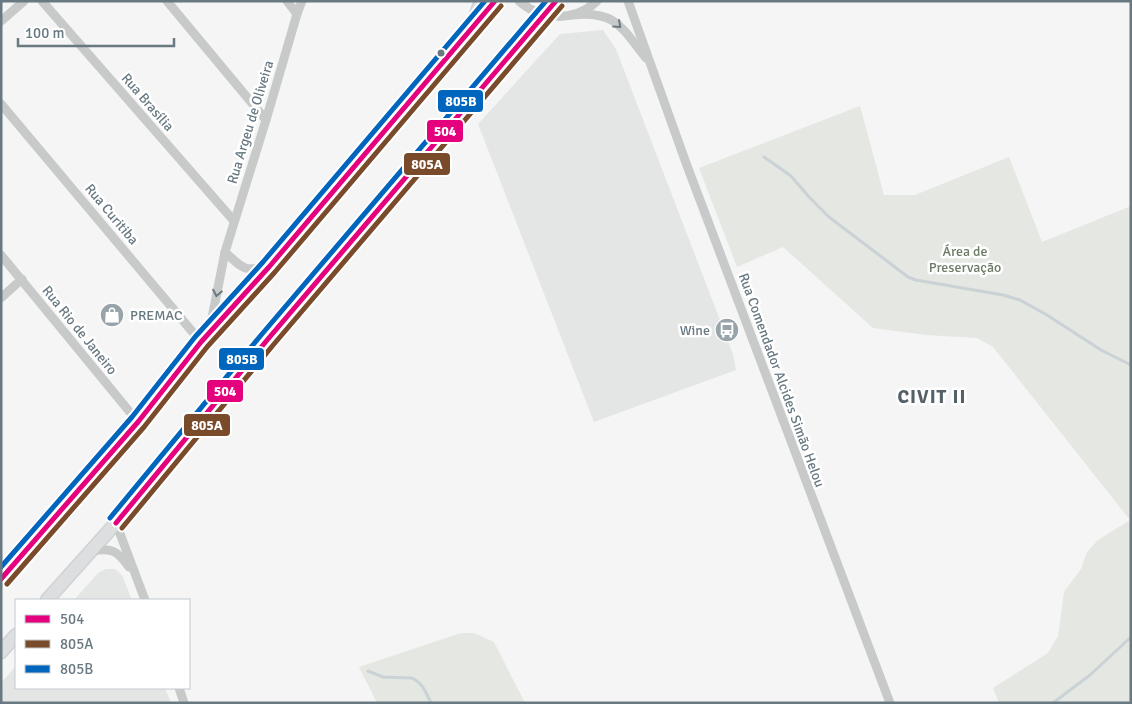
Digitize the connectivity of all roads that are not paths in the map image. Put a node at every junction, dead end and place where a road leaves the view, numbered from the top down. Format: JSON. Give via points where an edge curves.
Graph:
{"nodes":[{"id":1,"x":24,"y":1,"type":"edge"},
{"id":2,"x":42,"y":1,"type":"edge"},
{"id":3,"x":167,"y":1,"type":"edge"},
{"id":4,"x":286,"y":1,"type":"edge"},
{"id":5,"x":302,"y":1,"type":"edge"},
{"id":6,"x":480,"y":1,"type":"edge"},
{"id":7,"x":495,"y":1,"type":"edge"},
{"id":8,"x":519,"y":1,"type":"edge"},
{"id":9,"x":556,"y":1,"type":"edge"},
{"id":10,"x":597,"y":1,"type":"edge"},
{"id":11,"x":628,"y":1,"type":"edge"},
{"id":12,"x":297,"y":14,"type":"junction"},
{"id":13,"x":544,"y":15,"type":"junction"},
{"id":14,"x":572,"y":15,"type":"junction"},
{"id":15,"x":1,"y":21,"type":"edge"},
{"id":16,"x":471,"y":30,"type":"junction"},
{"id":17,"x":652,"y":66,"type":"junction"},
{"id":18,"x":1,"y":104,"type":"edge"},
{"id":19,"x":266,"y":120,"type":"junction"},
{"id":20,"x":234,"y":221,"type":"junction"},
{"id":21,"x":225,"y":252,"type":"junction"},
{"id":22,"x":1,"y":255,"type":"edge"},
{"id":23,"x":269,"y":267,"type":"junction"},
{"id":24,"x":22,"y":280,"type":"junction"},
{"id":25,"x":1,"y":298,"type":"edge"},
{"id":26,"x":205,"y":338,"type":"junction"},
{"id":27,"x":138,"y":422,"type":"junction"},
{"id":28,"x":116,"y":523,"type":"junction"},
{"id":29,"x":91,"y":551,"type":"junction"},
{"id":30,"x":137,"y":577,"type":"junction"},
{"id":31,"x":1,"y":579,"type":"edge"},
{"id":32,"x":48,"y":599,"type":"edge"},
{"id":33,"x":145,"y":599,"type":"edge"},
{"id":34,"x":15,"y":636,"type":"edge"},
{"id":35,"x":1,"y":652,"type":"edge"},
{"id":36,"x":179,"y":689,"type":"edge"},
{"id":37,"x":184,"y":703,"type":"edge"},
{"id":38,"x":890,"y":703,"type":"edge"}],
"edges":[{"from":1,"to":15,"type":"street"},
{"from":2,"to":20,"type":"street","name":"Rua Brasília"},
{"from":3,"to":19,"type":"street"},
{"from":4,"to":12,"type":"street"},
{"from":5,"to":12,"type":"street","name":"Rua Argeu de Oliveira"},
{"from":6,"to":16,"type":"main road"},
{"from":7,"to":16,"type":"main road"},
{"from":8,"to":13,"type":"street"},
{"from":9,"to":13,"type":"main road"},
{"from":10,"to":14,"type":"street"},
{"from":11,"to":17,"type":"street","name":"Rua Comendador Alcides Simão Helou"},
{"from":12,"to":19,"type":"street","name":"Rua Argeu de Oliveira"},
{"from":13,"to":14,"type":"street","name":"Rua Comendador Alcides Simão Helou"},
{"from":13,"to":28,"type":"main road"},
{"from":14,"to":17,"type":"street","name":"Rua Comendador Alcides Simão Helou","one_way":true,"via":[[594,14],[615,21]]},
{"from":16,"to":23,"type":"main road"},
{"from":17,"to":38,"type":"street","name":"Rua Comendador Alcides Simão Helou"},
{"from":18,"to":26,"type":"street","name":"Rua Curitiba"},
{"from":19,"to":20,"type":"street","name":"Rua Argeu de Oliveira"},
{"from":20,"to":21,"type":"street","name":"Rua Argeu de Oliveira"},
{"from":21,"to":23,"type":"street","via":[[244,268]]},
{"from":21,"to":26,"type":"street","name":"Rua Argeu de Oliveira","one_way":true},
{"from":22,"to":24,"type":"street","name":"Rua Rio de Janeiro"},
{"from":23,"to":26,"type":"main road"},
{"from":24,"to":25,"type":"street"},
{"from":24,"to":27,"type":"street","name":"Rua Rio de Janeiro"},
{"from":26,"to":27,"type":"main road"},
{"from":27,"to":31,"type":"main road"},
{"from":28,"to":29,"type":"main road"},
{"from":28,"to":30,"type":"street"},
{"from":29,"to":30,"type":"street","via":[[104,549],[120,555]]},
{"from":29,"to":32,"type":"main road"},
{"from":30,"to":33,"type":"street"},
{"from":34,"to":35,"type":"main road"},
{"from":36,"to":37,"type":"street"}]}
